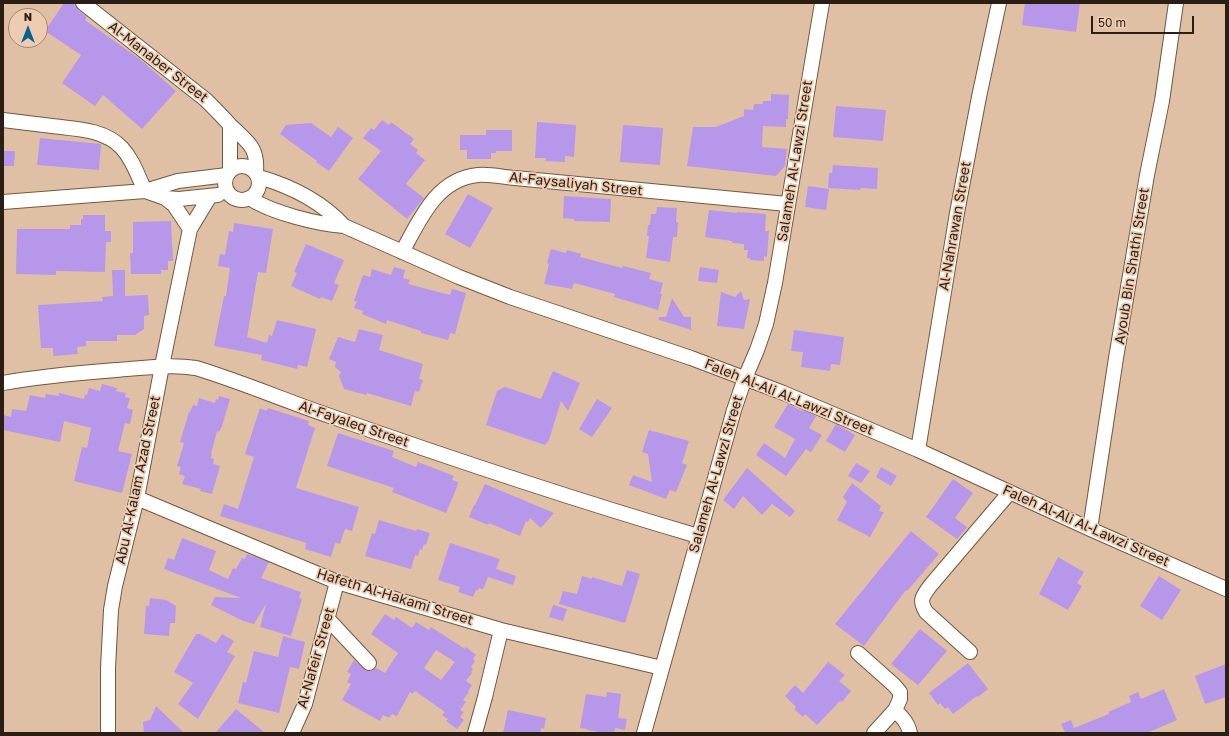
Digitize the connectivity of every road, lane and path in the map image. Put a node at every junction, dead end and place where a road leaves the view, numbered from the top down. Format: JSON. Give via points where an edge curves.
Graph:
{"nodes":[{"id":1,"x":83,"y":3,"type":"edge"},
{"id":2,"x":822,"y":3,"type":"edge"},
{"id":3,"x":998,"y":3,"type":"edge"},
{"id":4,"x":1176,"y":3,"type":"edge"},
{"id":5,"x":3,"y":120,"type":"edge"},
{"id":6,"x":230,"y":125,"type":"junction"},
{"id":7,"x":229,"y":173,"type":"junction"},
{"id":8,"x":258,"y":175,"type":"junction"},
{"id":9,"x":145,"y":191,"type":"junction"},
{"id":10,"x":229,"y":193,"type":"junction"},
{"id":11,"x":210,"y":196,"type":"junction"},
{"id":12,"x":165,"y":198,"type":"junction"},
{"id":13,"x":249,"y":198,"type":"junction"},
{"id":14,"x":3,"y":202,"type":"edge"},
{"id":15,"x":787,"y":204,"type":"junction"},
{"id":16,"x":344,"y":226,"type":"junction"},
{"id":17,"x":190,"y":229,"type":"junction"},
{"id":18,"x":402,"y":252,"type":"junction"},
{"id":19,"x":162,"y":366,"type":"junction"},
{"id":20,"x":745,"y":378,"type":"junction"},
{"id":21,"x":3,"y":383,"type":"edge"},
{"id":22,"x":918,"y":450,"type":"junction"},
{"id":23,"x":1010,"y":492,"type":"junction"},
{"id":24,"x":137,"y":498,"type":"junction"},
{"id":25,"x":1090,"y":529,"type":"junction"},
{"id":26,"x":698,"y":536,"type":"junction"},
{"id":27,"x":337,"y":582,"type":"junction"},
{"id":28,"x":1226,"y":589,"type":"edge"},
{"id":29,"x":327,"y":618,"type":"junction"},
{"id":30,"x":501,"y":630,"type":"junction"},
{"id":31,"x":970,"y":652,"type":"dead end"},
{"id":32,"x":858,"y":653,"type":"dead end"},
{"id":33,"x":369,"y":663,"type":"dead end"},
{"id":34,"x":662,"y":668,"type":"junction"},
{"id":35,"x":895,"y":710,"type":"junction"},
{"id":36,"x":108,"y":733,"type":"edge"},
{"id":37,"x":292,"y":733,"type":"edge"},
{"id":38,"x":475,"y":733,"type":"edge"},
{"id":39,"x":644,"y":733,"type":"edge"},
{"id":40,"x":874,"y":733,"type":"edge"},
{"id":41,"x":910,"y":733,"type":"edge"}],
"edges":[{"from":1,"to":6,"type":"street","name":"Al-Manaber Street","via":[[206,100]]},
{"from":2,"to":15,"type":"street","name":"Salameh Al-Lawzi Street"},
{"from":3,"to":22,"type":"street","name":"Al-Nahrawan Street","via":[[957,213]]},
{"from":4,"to":25,"type":"street","name":"Ayoub Bin Shathi Street"},
{"from":5,"to":9,"type":"street","via":[[83,129],[110,139],[121,147],[130,159]]},
{"from":6,"to":7,"type":"street"},
{"from":6,"to":8,"type":"street","name":"Al-Manaber Street","via":[[246,138],[252,147]]},
{"from":7,"to":8,"type":"street","via":[[242,165],[248,166]]},
{"from":7,"to":9,"type":"street"},
{"from":7,"to":10,"type":"street","via":[[225,186]]},
{"from":8,"to":13,"type":"street","via":[[258,189],[255,195]]},
{"from":8,"to":16,"type":"street","name":"Faleh Al-Ali Al-Lawzi Street","via":[[277,182],[332,213]]},
{"from":9,"to":12,"type":"street"},
{"from":9,"to":14,"type":"street"},
{"from":10,"to":11,"type":"street"},
{"from":10,"to":13,"type":"street","via":[[237,199]]},
{"from":11,"to":12,"type":"street"},
{"from":11,"to":17,"type":"street","name":"Abu Al-Kalam Azad Street"},
{"from":12,"to":17,"type":"street","via":[[174,205]]},
{"from":13,"to":16,"type":"street","name":"Faleh Al-Ali Al-Lawzi Street","via":[[306,220]]},
{"from":15,"to":18,"type":"street","name":"Al-Faysaliyah Street","via":[[479,175],[451,184],[437,196],[429,205]]},
{"from":15,"to":20,"type":"street","name":"Salameh Al-Lawzi Street","via":[[766,324]]},
{"from":16,"to":18,"type":"street","name":"Faleh Al-Ali Al-Lawzi Street"},
{"from":17,"to":19,"type":"street","name":"Abu Al-Kalam Azad Street"},
{"from":18,"to":20,"type":"street","name":"Faleh Al-Ali Al-Lawzi Street","via":[[510,297]]},
{"from":19,"to":21,"type":"street","name":"Al-Fayaleq Street","via":[[36,377]]},
{"from":19,"to":24,"type":"street","name":"Abu Al-Kalam Azad Street"},
{"from":19,"to":26,"type":"street","name":"Al-Fayaleq Street","via":[[184,366],[208,372],[446,456]]},
{"from":20,"to":22,"type":"street","name":"Faleh Al-Ali Al-Lawzi Street"},
{"from":20,"to":26,"type":"street","name":"Salameh Al-Lawzi Street"},
{"from":22,"to":23,"type":"street","name":"Faleh Al-Ali Al-Lawzi Street"},
{"from":23,"to":25,"type":"street","name":"Faleh Al-Ali Al-Lawzi Street"},
{"from":23,"to":31,"type":"street","via":[[922,597],[922,605],[926,612]]},
{"from":24,"to":27,"type":"street","name":"Hafeth Al-Hakami Street"},
{"from":24,"to":36,"type":"street","name":"Abu Al-Kalam Azad Street","via":[[111,610]]},
{"from":25,"to":28,"type":"street","name":"Faleh Al-Ali Al-Lawzi Street"},
{"from":26,"to":34,"type":"street","name":"Salameh Al-Lawzi Street"},
{"from":27,"to":29,"type":"street","name":"Al-Nafeir Street"},
{"from":27,"to":30,"type":"street","name":"Hafeth Al-Hakami Street"},
{"from":29,"to":33,"type":"street"},
{"from":29,"to":37,"type":"street","name":"Al-Nafeir Street","via":[[305,704]]},
{"from":30,"to":34,"type":"street","name":"Hafeth Al-Hakami Street"},
{"from":30,"to":38,"type":"street"},
{"from":32,"to":35,"type":"street","via":[[900,692]]},
{"from":34,"to":39,"type":"street","name":"Salameh Al-Lawzi Street"},
{"from":35,"to":40,"type":"street"},
{"from":35,"to":41,"type":"street","via":[[905,720]]}]}
